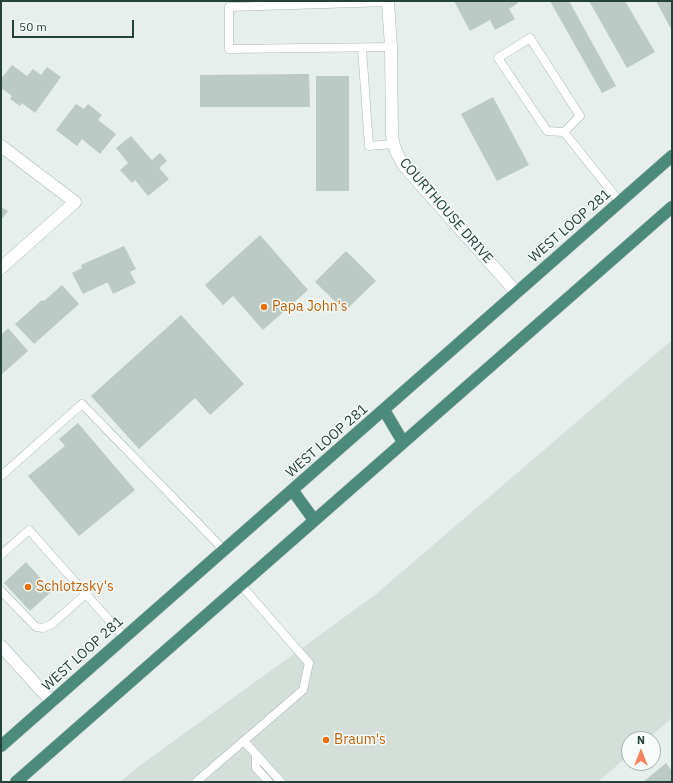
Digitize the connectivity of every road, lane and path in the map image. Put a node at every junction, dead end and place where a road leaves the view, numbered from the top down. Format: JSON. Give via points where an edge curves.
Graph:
{"nodes":[{"id":1,"x":388,"y":2,"type":"edge"},
{"id":2,"x":391,"y":47,"type":"junction"},
{"id":3,"x":362,"y":48,"type":"junction"},
{"id":4,"x":564,"y":132,"type":"junction"},
{"id":5,"x":393,"y":144,"type":"junction"},
{"id":6,"x":1,"y":146,"type":"edge"},
{"id":7,"x":672,"y":156,"type":"edge"},
{"id":8,"x":620,"y":202,"type":"junction"},
{"id":9,"x":672,"y":207,"type":"edge"},
{"id":10,"x":1,"y":268,"type":"edge"},
{"id":11,"x":517,"y":293,"type":"junction"},
{"id":12,"x":384,"y":410,"type":"junction"},
{"id":13,"x":403,"y":442,"type":"junction"},
{"id":14,"x":1,"y":476,"type":"edge"},
{"id":15,"x":293,"y":491,"type":"junction"},
{"id":16,"x":314,"y":520,"type":"junction"},
{"id":17,"x":224,"y":550,"type":"junction"},
{"id":18,"x":1,"y":555,"type":"edge"},
{"id":19,"x":241,"y":585,"type":"junction"},
{"id":20,"x":1,"y":591,"type":"edge"},
{"id":21,"x":87,"y":594,"type":"junction"},
{"id":22,"x":124,"y":637,"type":"junction"},
{"id":23,"x":1,"y":646,"type":"edge"},
{"id":24,"x":52,"y":702,"type":"junction"},
{"id":25,"x":244,"y":741,"type":"junction"},
{"id":26,"x":1,"y":746,"type":"edge"},
{"id":27,"x":256,"y":754,"type":"junction"},
{"id":28,"x":199,"y":781,"type":"edge"},
{"id":29,"x":17,"y":782,"type":"edge"},
{"id":30,"x":269,"y":782,"type":"edge"},
{"id":31,"x":281,"y":782,"type":"edge"}],
"edges":[{"from":1,"to":2,"type":"street","name":"COURTHOUSE DRIVE"},
{"from":1,"to":3,"type":"lane","via":[[229,7],[230,49]]},
{"from":2,"to":3,"type":"lane"},
{"from":2,"to":5,"type":"street","name":"COURTHOUSE DRIVE"},
{"from":3,"to":5,"type":"lane","via":[[369,146]]},
{"from":4,"to":4,"type":"lane","via":[[547,132],[498,58],[530,38],[580,116]]},
{"from":4,"to":8,"type":"lane"},
{"from":5,"to":11,"type":"street","name":"COURTHOUSE DRIVE","via":[[404,166]]},
{"from":6,"to":10,"type":"street","via":[[74,202]]},
{"from":7,"to":8,"type":"highway","name":"WEST LOOP 281"},
{"from":8,"to":11,"type":"highway","name":"WEST LOOP 281"},
{"from":9,"to":13,"type":"highway"},
{"from":11,"to":12,"type":"highway","name":"WEST LOOP 281"},
{"from":12,"to":13,"type":"highway"},
{"from":12,"to":15,"type":"highway","name":"WEST LOOP 281"},
{"from":13,"to":16,"type":"highway"},
{"from":14,"to":17,"type":"lane","via":[[82,404]]},
{"from":15,"to":16,"type":"highway"},
{"from":15,"to":17,"type":"highway","name":"WEST LOOP 281"},
{"from":16,"to":19,"type":"highway"},
{"from":17,"to":22,"type":"highway","name":"WEST LOOP 281"},
{"from":18,"to":21,"type":"lane","via":[[29,530]]},
{"from":19,"to":25,"type":"lane","via":[[309,664],[303,690]]},
{"from":19,"to":29,"type":"highway"},
{"from":20,"to":21,"type":"lane","via":[[36,627],[43,628],[52,624]]},
{"from":21,"to":22,"type":"lane"},
{"from":22,"to":24,"type":"highway","name":"WEST LOOP 281"},
{"from":23,"to":24,"type":"street"},
{"from":24,"to":26,"type":"highway","name":"WEST LOOP 281"},
{"from":25,"to":27,"type":"lane"},
{"from":25,"to":28,"type":"lane"},
{"from":27,"to":30,"type":"lane","via":[[256,768]]},
{"from":27,"to":31,"type":"lane"}]}
